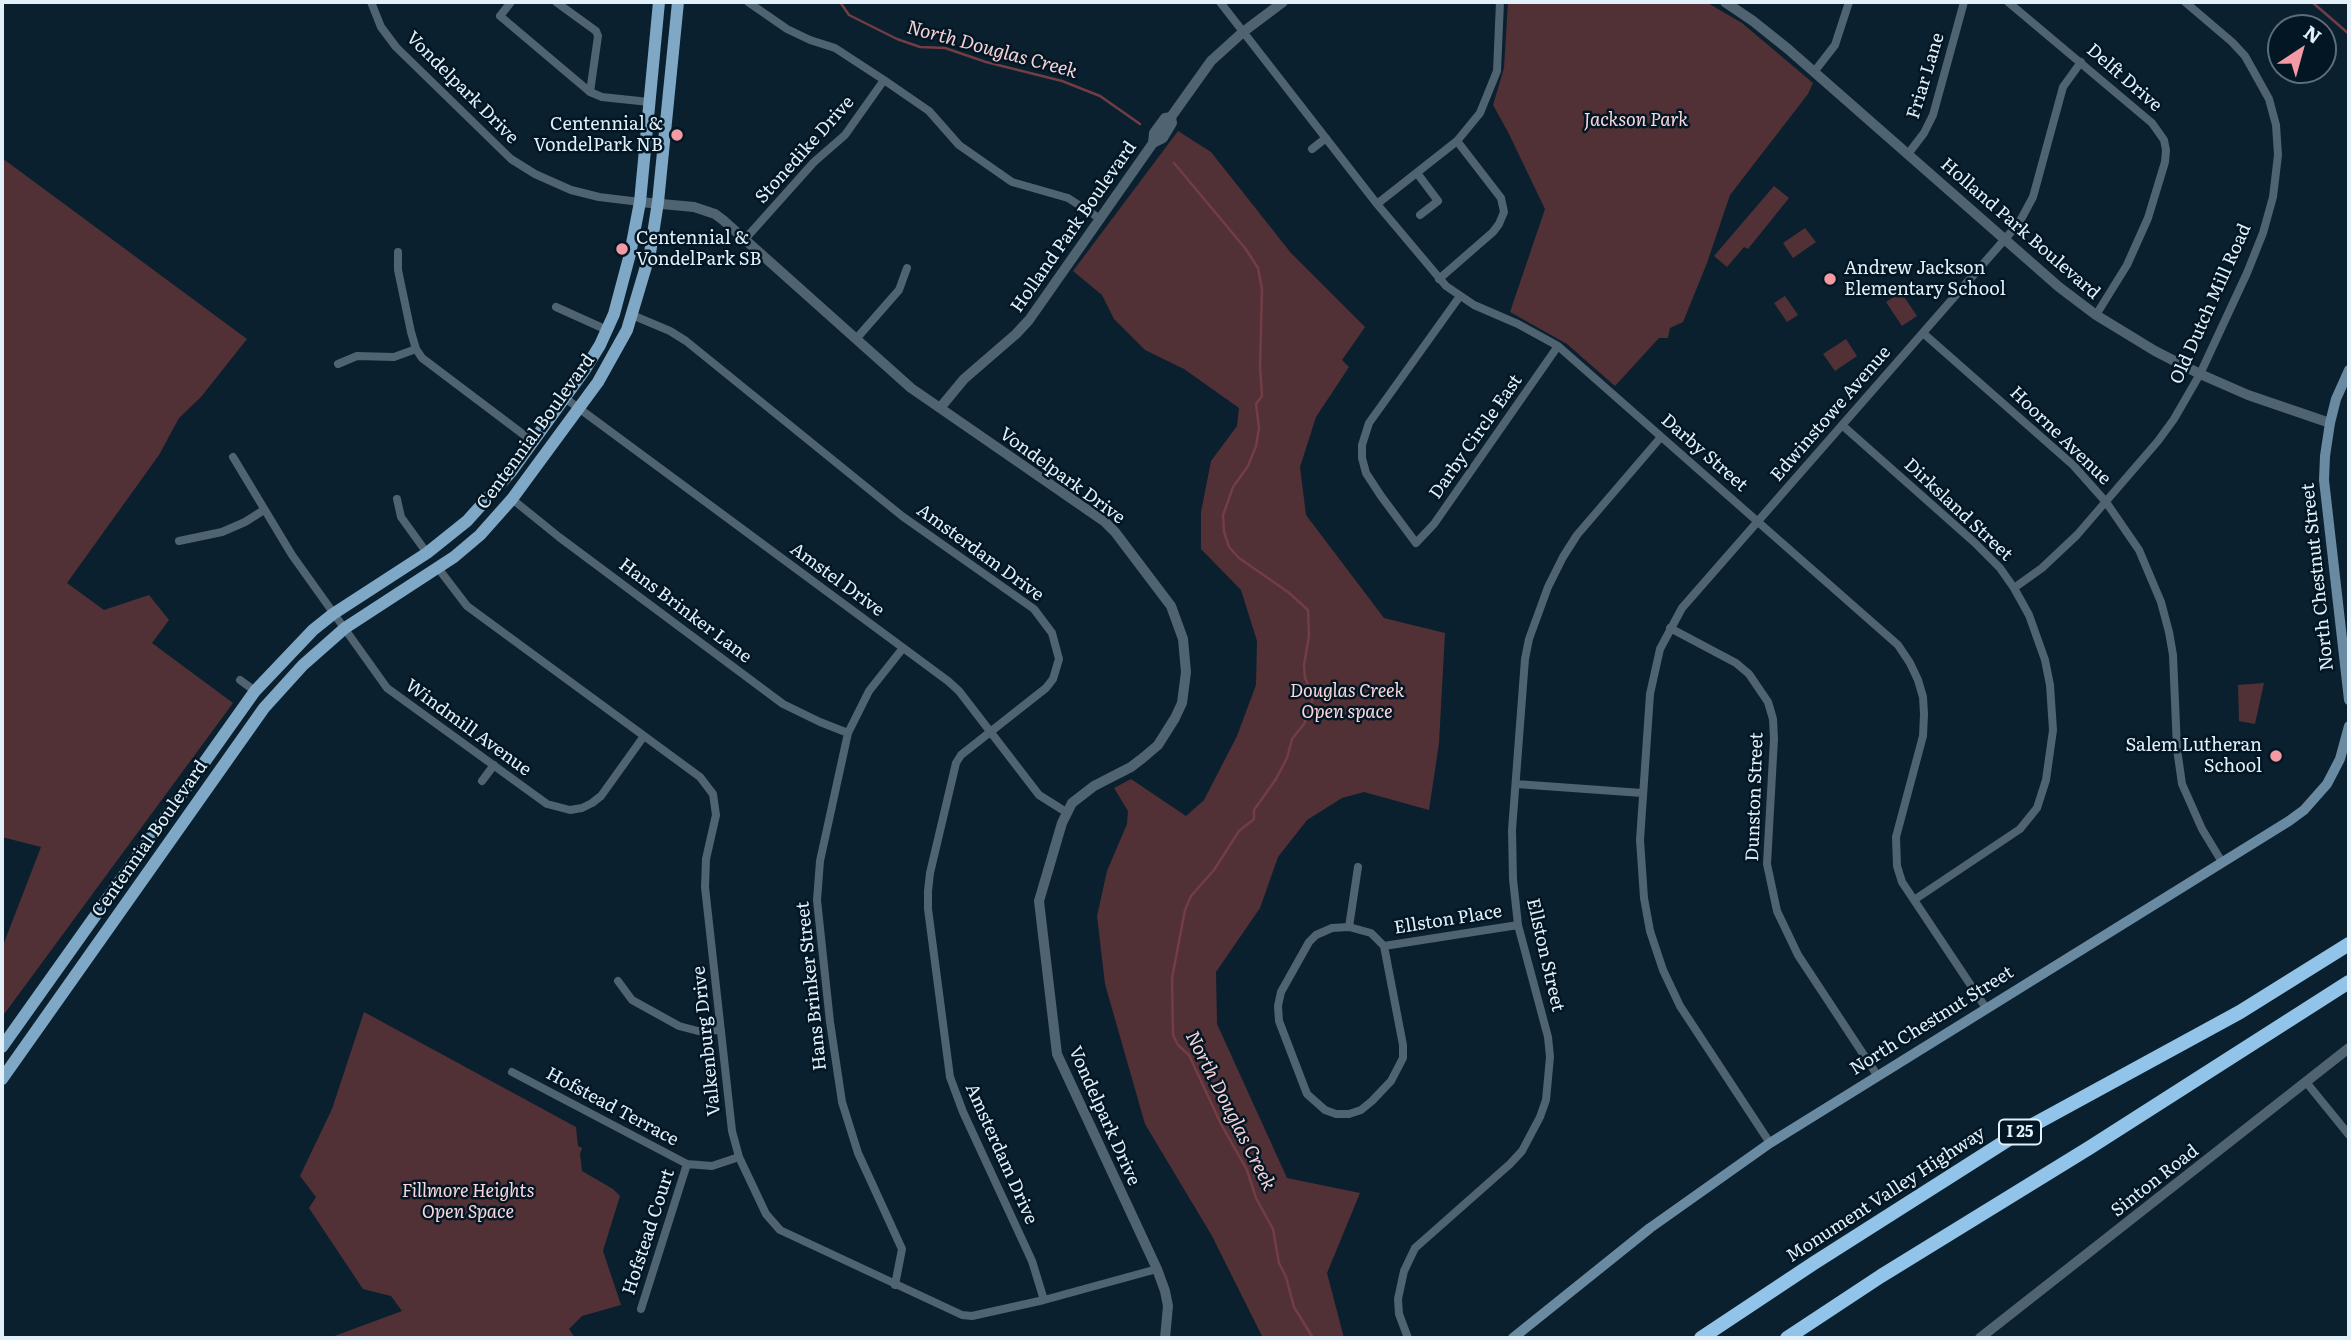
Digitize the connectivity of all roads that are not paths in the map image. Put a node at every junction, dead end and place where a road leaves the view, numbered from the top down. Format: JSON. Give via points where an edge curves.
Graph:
{"nodes":[{"id":1,"x":372,"y":2,"type":"edge"},
{"id":2,"x":511,"y":2,"type":"edge"},
{"id":3,"x":556,"y":2,"type":"edge"},
{"id":4,"x":659,"y":2,"type":"edge"},
{"id":5,"x":678,"y":2,"type":"edge"},
{"id":6,"x":748,"y":2,"type":"edge"},
{"id":7,"x":1220,"y":2,"type":"edge"},
{"id":8,"x":1283,"y":2,"type":"edge"},
{"id":9,"x":1500,"y":2,"type":"edge"},
{"id":10,"x":1725,"y":2,"type":"edge"},
{"id":11,"x":1849,"y":2,"type":"edge"},
{"id":12,"x":1964,"y":2,"type":"edge"},
{"id":13,"x":2008,"y":2,"type":"edge"},
{"id":14,"x":2185,"y":2,"type":"edge"},
{"id":15,"x":1243,"y":32,"type":"junction"},
{"id":16,"x":2081,"y":62,"type":"junction"},
{"id":17,"x":1814,"y":72,"type":"junction"},
{"id":18,"x":884,"y":80,"type":"junction"},
{"id":19,"x":590,"y":92,"type":"junction"},
{"id":20,"x":649,"y":102,"type":"junction"},
{"id":21,"x":1326,"y":138,"type":"junction"},
{"id":22,"x":1457,"y":141,"type":"junction"},
{"id":23,"x":1312,"y":149,"type":"dead end"},
{"id":24,"x":1908,"y":154,"type":"junction"},
{"id":25,"x":1417,"y":173,"type":"junction"},
{"id":26,"x":639,"y":202,"type":"junction"},
{"id":27,"x":658,"y":202,"type":"junction"},
{"id":28,"x":1377,"y":204,"type":"junction"},
{"id":29,"x":1420,"y":215,"type":"dead end"},
{"id":30,"x":1098,"y":218,"type":"junction"},
{"id":31,"x":746,"y":238,"type":"junction"},
{"id":32,"x":2004,"y":239,"type":"junction"},
{"id":33,"x":398,"y":252,"type":"dead end"},
{"id":34,"x":907,"y":268,"type":"dead end"},
{"id":35,"x":1439,"y":279,"type":"junction"},
{"id":36,"x":1460,"y":296,"type":"junction"},
{"id":37,"x":556,"y":307,"type":"dead end"},
{"id":38,"x":632,"y":315,"type":"junction"},
{"id":39,"x":2096,"y":315,"type":"junction"},
{"id":40,"x":607,"y":330,"type":"junction"},
{"id":41,"x":1923,"y":333,"type":"junction"},
{"id":42,"x":856,"y":339,"type":"junction"},
{"id":43,"x":1558,"y":346,"type":"junction"},
{"id":44,"x":416,"y":349,"type":"junction"},
{"id":45,"x":338,"y":364,"type":"dead end"},
{"id":46,"x":2349,"y":370,"type":"edge"},
{"id":47,"x":2200,"y":374,"type":"junction"},
{"id":48,"x":565,"y":398,"type":"junction"},
{"id":49,"x":940,"y":408,"type":"junction"},
{"id":50,"x":579,"y":410,"type":"junction"},
{"id":51,"x":2330,"y":423,"type":"junction"},
{"id":52,"x":1842,"y":425,"type":"junction"},
{"id":53,"x":1661,"y":437,"type":"junction"},
{"id":54,"x":532,"y":442,"type":"junction"},
{"id":55,"x":233,"y":457,"type":"dead end"},
{"id":56,"x":397,"y":499,"type":"dead end"},
{"id":57,"x":512,"y":499,"type":"junction"},
{"id":58,"x":2106,"y":502,"type":"junction"},
{"id":59,"x":264,"y":510,"type":"junction"},
{"id":60,"x":1758,"y":522,"type":"junction"},
{"id":61,"x":178,"y":541,"type":"dead end"},
{"id":62,"x":427,"y":553,"type":"junction"},
{"id":63,"x":438,"y":568,"type":"junction"},
{"id":64,"x":2014,"y":588,"type":"junction"},
{"id":65,"x":333,"y":614,"type":"junction"},
{"id":66,"x":345,"y":628,"type":"junction"},
{"id":67,"x":1670,"y":628,"type":"junction"},
{"id":68,"x":902,"y":648,"type":"junction"},
{"id":69,"x":240,"y":680,"type":"dead end"},
{"id":70,"x":255,"y":691,"type":"junction"},
{"id":71,"x":2349,"y":700,"type":"edge"},
{"id":72,"x":2349,"y":726,"type":"edge"},
{"id":73,"x":991,"y":731,"type":"junction"},
{"id":74,"x":848,"y":733,"type":"junction"},
{"id":75,"x":644,"y":736,"type":"junction"},
{"id":76,"x":494,"y":765,"type":"junction"},
{"id":77,"x":482,"y":781,"type":"dead end"},
{"id":78,"x":1516,"y":784,"type":"junction"},
{"id":79,"x":1642,"y":793,"type":"junction"},
{"id":80,"x":1066,"y":812,"type":"junction"},
{"id":81,"x":2222,"y":862,"type":"junction"},
{"id":82,"x":1358,"y":867,"type":"dead end"},
{"id":83,"x":1914,"y":900,"type":"junction"},
{"id":84,"x":1518,"y":925,"type":"junction"},
{"id":85,"x":1349,"y":927,"type":"junction"},
{"id":86,"x":2349,"y":944,"type":"edge"},
{"id":87,"x":1384,"y":946,"type":"junction"},
{"id":88,"x":618,"y":981,"type":"dead end"},
{"id":89,"x":2349,"y":982,"type":"edge"},
{"id":90,"x":1986,"y":1008,"type":"junction"},
{"id":91,"x":721,"y":1030,"type":"junction"},
{"id":92,"x":2,"y":1047,"type":"edge"},
{"id":93,"x":2349,"y":1048,"type":"edge"},
{"id":94,"x":512,"y":1072,"type":"dead end"},
{"id":95,"x":1877,"y":1075,"type":"junction"},
{"id":96,"x":2,"y":1079,"type":"edge"},
{"id":97,"x":2306,"y":1082,"type":"junction"},
{"id":98,"x":2349,"y":1135,"type":"edge"},
{"id":99,"x":1770,"y":1143,"type":"junction"},
{"id":100,"x":739,"y":1157,"type":"junction"},
{"id":101,"x":687,"y":1164,"type":"junction"},
{"id":102,"x":1157,"y":1269,"type":"junction"},
{"id":103,"x":895,"y":1285,"type":"junction"},
{"id":104,"x":1044,"y":1300,"type":"junction"},
{"id":105,"x":641,"y":1309,"type":"dead end"},
{"id":106,"x":1165,"y":1338,"type":"edge"},
{"id":107,"x":1408,"y":1338,"type":"edge"},
{"id":108,"x":1513,"y":1338,"type":"edge"},
{"id":109,"x":1701,"y":1338,"type":"edge"},
{"id":110,"x":1787,"y":1338,"type":"edge"},
{"id":111,"x":1980,"y":1338,"type":"edge"}],
"edges":[{"from":1,"to":26,"type":"street","name":"Vondelpark Drive","via":[[396,47],[511,159],[571,190]]},
{"from":2,"to":19,"type":"street","via":[[500,16]]},
{"from":3,"to":19,"type":"street","via":[[598,36]]},
{"from":4,"to":20,"type":"main road","name":"Centennial Boulevard"},
{"from":5,"to":27,"type":"main road","name":"Centennial Boulevard"},
{"from":6,"to":18,"type":"street","via":[[787,29],[835,48]]},
{"from":7,"to":15,"type":"street","name":"Darby Street"},
{"from":8,"to":15,"type":"street","name":"Holland Park Boulevard"},
{"from":9,"to":22,"type":"street","via":[[1498,60],[1491,91]]},
{"from":10,"to":17,"type":"street","name":"Holland Park Boulevard"},
{"from":11,"to":17,"type":"street","via":[[1835,45]]},
{"from":12,"to":24,"type":"street","name":"Friar Lane","via":[[1933,115]]},
{"from":13,"to":16,"type":"street","name":"Delft Drive"},
{"from":14,"to":47,"type":"street","name":"Old Dutch Mill Road","via":[[2252,65],[2269,99],[2278,155],[2263,233]]},
{"from":15,"to":21,"type":"street","name":"Darby Street"},
{"from":15,"to":30,"type":"street","name":"Holland Park Boulevard","via":[[1211,61],[1171,117],[1154,132],[1153,143]]},
{"from":16,"to":32,"type":"street","name":"Edwinstowe Avenue","via":[[2063,87],[2033,197]]},
{"from":16,"to":39,"type":"street","name":"Delft Drive","via":[[2159,131],[2166,150],[2148,218],[2127,265]]},
{"from":17,"to":24,"type":"street","name":"Holland Park Boulevard"},
{"from":18,"to":30,"type":"street","via":[[929,111],[959,145],[1012,182],[1068,198]]},
{"from":18,"to":31,"type":"street","name":"Stonedike Drive","via":[[845,135],[807,169]]},
{"from":19,"to":20,"type":"street"},
{"from":20,"to":26,"type":"main road","name":"Centennial Boulevard"},
{"from":21,"to":23,"type":"street"},
{"from":21,"to":28,"type":"street","name":"Darby Street"},
{"from":22,"to":25,"type":"street"},
{"from":22,"to":35,"type":"street","via":[[1501,198],[1504,212],[1493,232]]},
{"from":24,"to":32,"type":"street","name":"Holland Park Boulevard"},
{"from":25,"to":28,"type":"street"},
{"from":25,"to":29,"type":"street","via":[[1438,201]]},
{"from":26,"to":27,"type":"street","name":"Vondelpark Drive"},
{"from":26,"to":40,"type":"main road","name":"Centennial Boulevard","via":[[620,296]]},
{"from":27,"to":31,"type":"street","name":"Vondelpark Drive","via":[[715,214]]},
{"from":27,"to":38,"type":"main road","name":"Centennial Boulevard","via":[[650,253]]},
{"from":28,"to":35,"type":"street","name":"Darby Street"},
{"from":30,"to":49,"type":"street","name":"Holland Park Boulevard","via":[[1029,320],[964,379]]},
{"from":31,"to":42,"type":"street","name":"Vondelpark Drive"},
{"from":32,"to":39,"type":"street","name":"Holland Park Boulevard"},
{"from":32,"to":41,"type":"street","name":"Edwinstowe Avenue"},
{"from":33,"to":44,"type":"street"},
{"from":34,"to":42,"type":"street","via":[[899,290]]},
{"from":35,"to":36,"type":"street","name":"Darby Street"},
{"from":36,"to":43,"type":"street","name":"Darby Street"},
{"from":36,"to":43,"type":"street","name":"Darby Circle East","via":[[1369,423],[1362,445],[1366,473],[1416,542],[1434,524]]},
{"from":37,"to":40,"type":"street"},
{"from":38,"to":50,"type":"main road","name":"Centennial Boulevard"},
{"from":38,"to":73,"type":"street","name":"Amsterdam Drive","via":[[686,341],[902,516],[1034,609],[1057,645],[1057,669],[1046,688]]},
{"from":39,"to":47,"type":"street","name":"Holland Park Boulevard"},
{"from":40,"to":48,"type":"main road","name":"Centennial Boulevard"},
{"from":41,"to":52,"type":"street","name":"Edwinstowe Avenue"},
{"from":41,"to":58,"type":"street","name":"Hoorne Avenue","via":[[2059,451]]},
{"from":42,"to":49,"type":"street","name":"Vondelpark Drive"},
{"from":43,"to":53,"type":"street","name":"Darby Street"},
{"from":44,"to":45,"type":"street","via":[[394,357],[357,356]]},
{"from":44,"to":54,"type":"street","via":[[429,365]]},
{"from":46,"to":51,"type":"main road","name":"North Chestnut Street"},
{"from":47,"to":51,"type":"street","name":"Holland Park Boulevard","via":[[2248,396]]},
{"from":47,"to":58,"type":"street","name":"Old Dutch Mill Road","via":[[2158,441]]},
{"from":48,"to":50,"type":"street","name":"Amstel Drive"},
{"from":48,"to":54,"type":"main road","name":"Centennial Boulevard"},
{"from":49,"to":80,"type":"street","name":"Vondelpark Drive","via":[[1105,522],[1163,594],[1178,621],[1186,672],[1175,718],[1158,745],[1130,767],[1080,794]]},
{"from":50,"to":57,"type":"main road","name":"Centennial Boulevard"},
{"from":50,"to":68,"type":"street","name":"Amstel Drive"},
{"from":51,"to":71,"type":"main road","name":"North Chestnut Street","via":[[2324,480]]},
{"from":52,"to":60,"type":"street","name":"Edwinstowe Avenue"},
{"from":52,"to":64,"type":"street","name":"Dirksland Street","via":[[1986,552]]},
{"from":53,"to":60,"type":"street","name":"Darby Street"},
{"from":53,"to":78,"type":"street","name":"Ellston Street","via":[[1577,535],[1548,587],[1525,659]]},
{"from":54,"to":62,"type":"main road","name":"Centennial Boulevard","via":[[489,499]]},
{"from":55,"to":59,"type":"street","name":"Windmill Avenue"},
{"from":56,"to":62,"type":"street","via":[[401,517]]},
{"from":57,"to":63,"type":"main road","name":"Centennial Boulevard","via":[[480,535]]},
{"from":57,"to":74,"type":"street","name":"Hans Brinker Lane","via":[[783,704]]},
{"from":58,"to":64,"type":"street","name":"Old Dutch Mill Road","via":[[2062,551]]},
{"from":58,"to":81,"type":"street","name":"Hoorne Avenue","via":[[2139,550],[2161,602],[2173,655],[2182,783]]},
{"from":59,"to":61,"type":"street","via":[[222,532]]},
{"from":59,"to":65,"type":"street","name":"Windmill Avenue"},
{"from":60,"to":67,"type":"street","name":"Edwinstowe Avenue","via":[[1682,608]]},
{"from":60,"to":83,"type":"street","name":"Darby Street","via":[[1891,639],[1918,680],[1923,736],[1896,837],[1902,882]]},
{"from":62,"to":65,"type":"main road","name":"Centennial Boulevard"},
{"from":63,"to":66,"type":"main road","name":"Centennial Boulevard"},
{"from":63,"to":75,"type":"street","name":"Valkenburg Drive","via":[[467,606]]},
{"from":64,"to":83,"type":"street","name":"Dirksland Street","via":[[2038,638],[2050,685],[2053,730],[2042,794],[2020,829]]},
{"from":65,"to":66,"type":"street","name":"Windmill Avenue"},
{"from":65,"to":70,"type":"main road","name":"Centennial Boulevard"},
{"from":66,"to":76,"type":"street","name":"Windmill Avenue","via":[[387,688]]},
{"from":66,"to":96,"type":"main road","name":"Centennial Boulevard","via":[[264,708]]},
{"from":67,"to":79,"type":"street","name":"Edwinstowe Avenue","via":[[1650,694]]},
{"from":67,"to":95,"type":"street","name":"Dunston Street","via":[[1735,663],[1749,674],[1768,702],[1774,739],[1767,864],[1777,911],[1798,955]]},
{"from":68,"to":73,"type":"street","name":"Amstel Drive","via":[[959,691]]},
{"from":68,"to":74,"type":"street","name":"Hans Brinker Street","via":[[869,691]]},
{"from":69,"to":70,"type":"street"},
{"from":70,"to":92,"type":"main road","name":"Centennial Boulevard"},
{"from":72,"to":81,"type":"main road","name":"North Chestnut Street","via":[[2340,759],[2317,797],[2289,821]]},
{"from":73,"to":80,"type":"street","name":"Amstel Drive","via":[[1039,795]]},
{"from":73,"to":104,"type":"street","name":"Amsterdam Drive","via":[[961,755],[952,772],[930,873],[928,909],[950,1077],[1032,1261]]},
{"from":74,"to":103,"type":"street","name":"Hans Brinker Street","via":[[820,861],[817,914],[842,1101],[858,1153],[902,1249]]},
{"from":75,"to":76,"type":"street","name":"Windmill Avenue","via":[[601,796],[582,808],[547,804]]},
{"from":75,"to":91,"type":"street","name":"Valkenburg Drive","via":[[700,777],[713,794],[716,806],[705,874]]},
{"from":76,"to":77,"type":"street"},
{"from":78,"to":79,"type":"street"},
{"from":78,"to":84,"type":"street","name":"Ellston Street","via":[[1512,830]]},
{"from":79,"to":99,"type":"street","name":"Edwinstowe Avenue","via":[[1640,866],[1650,931],[1663,970],[1695,1030]]},
{"from":80,"to":102,"type":"street","name":"Vondelpark Drive","via":[[1038,901],[1057,1054]]},
{"from":81,"to":90,"type":"main road","name":"North Chestnut Street"},
{"from":82,"to":85,"type":"street"},
{"from":83,"to":90,"type":"street","name":"Darby Street"},
{"from":84,"to":87,"type":"street","name":"Ellston Place"},
{"from":84,"to":107,"type":"street","name":"Ellston Street","via":[[1548,1037],[1546,1100],[1522,1151],[1415,1248],[1398,1298]]},
{"from":85,"to":87,"type":"street","name":"Ellston Place","via":[[1371,933]]},
{"from":85,"to":87,"type":"street","name":"Ellston Place","via":[[1324,930],[1309,942],[1278,1006],[1279,1021],[1307,1094],[1336,1114],[1361,1110],[1372,1101],[1391,1082],[1403,1058]]},
{"from":86,"to":109,"type":"highway","name":"Monument Valley Highway","number":"I 25","via":[[2240,1012],[2020,1132]]},
{"from":88,"to":91,"type":"street","via":[[632,1000],[679,1026]]},
{"from":89,"to":110,"type":"highway"},
{"from":90,"to":95,"type":"main road","name":"North Chestnut Street"},
{"from":91,"to":100,"type":"street","name":"Valkenburg Drive"},
{"from":93,"to":97,"type":"street","name":"Sinton Road"},
{"from":94,"to":101,"type":"street","name":"Hofstead Terrace"},
{"from":95,"to":99,"type":"main road","name":"North Chestnut Street"},
{"from":97,"to":98,"type":"street"},
{"from":97,"to":111,"type":"street","name":"Sinton Road"},
{"from":99,"to":108,"type":"main road","name":"North Chestnut Street","via":[[1650,1228]]},
{"from":100,"to":101,"type":"street","name":"Hofstead Terrace","via":[[712,1167]]},
{"from":100,"to":103,"type":"street","name":"Valkenburg Drive","via":[[766,1213],[780,1230]]},
{"from":101,"to":105,"type":"street","name":"Hofstead Court"},
{"from":102,"to":104,"type":"street","name":"Valkenburg Drive"},
{"from":102,"to":106,"type":"street","name":"Vondelpark Drive","via":[[1168,1306]]},
{"from":103,"to":104,"type":"street","name":"Valkenburg Drive","via":[[962,1315]]}]}
